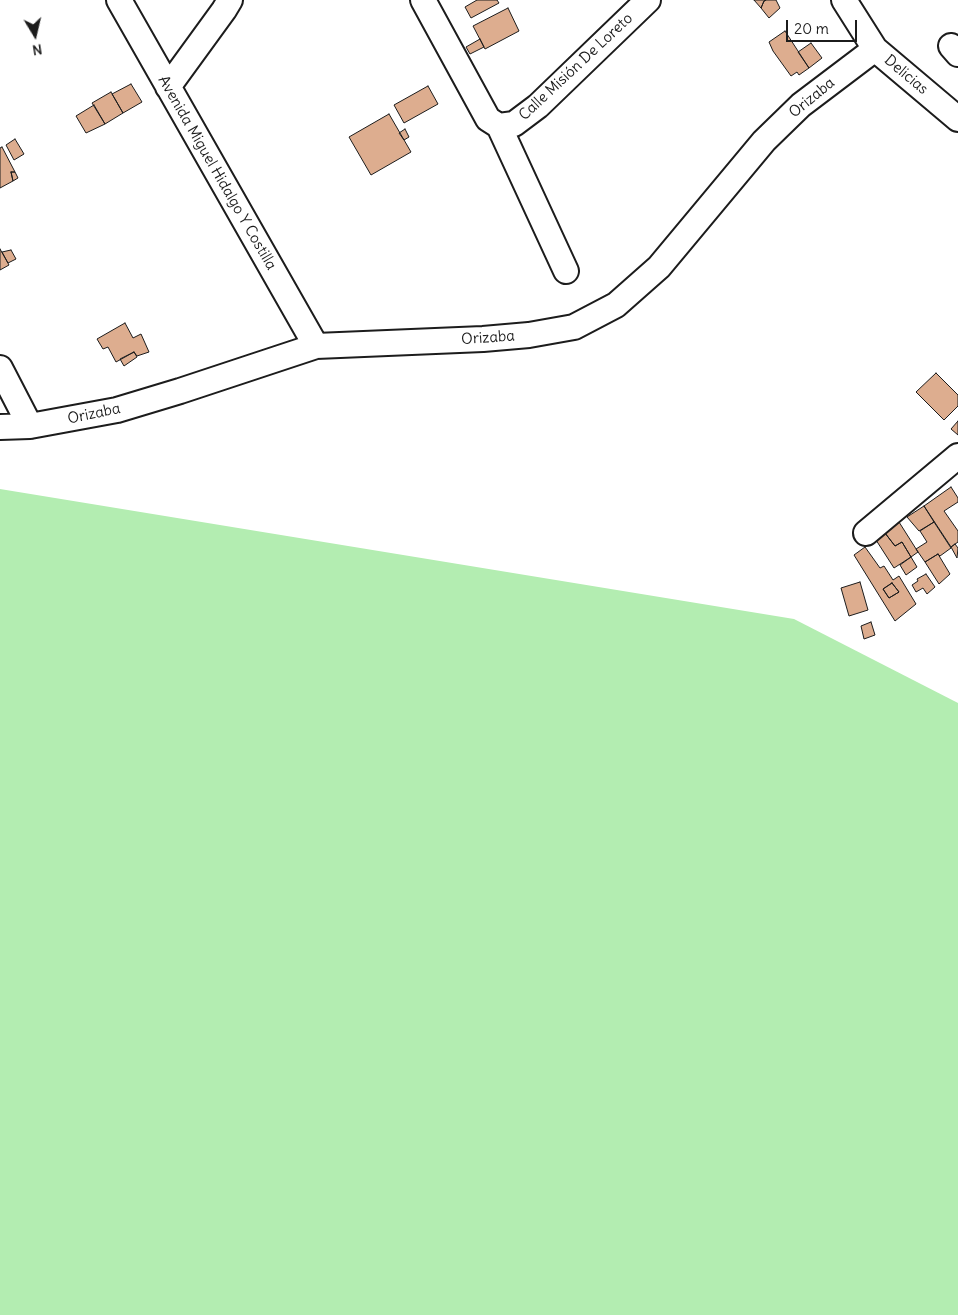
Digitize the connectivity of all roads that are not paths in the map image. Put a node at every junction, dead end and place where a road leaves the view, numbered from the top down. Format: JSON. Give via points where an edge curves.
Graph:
{"nodes":[{"id":1,"x":118,"y":0,"type":"edge"},
{"id":2,"x":230,"y":0,"type":"edge"},
{"id":3,"x":423,"y":0,"type":"edge"},
{"id":4,"x":648,"y":0,"type":"edge"},
{"id":5,"x":844,"y":0,"type":"edge"},
{"id":6,"x":875,"y":49,"type":"junction"},
{"id":7,"x":168,"y":87,"type":"junction"},
{"id":8,"x":958,"y":119,"type":"edge"},
{"id":9,"x":499,"y":126,"type":"junction"},
{"id":10,"x":566,"y":271,"type":"dead end"},
{"id":11,"x":316,"y":346,"type":"junction"},
{"id":12,"x":0,"y":368,"type":"edge"},
{"id":13,"x":0,"y":426,"type":"edge"},
{"id":14,"x":30,"y":426,"type":"junction"},
{"id":15,"x":958,"y":456,"type":"edge"},
{"id":16,"x":866,"y":533,"type":"dead end"}],
"edges":[{"from":1,"to":7,"type":"street","name":"Avenida Miguel Hidalgo Y Costilla"},
{"from":2,"to":7,"type":"street"},
{"from":3,"to":9,"type":"street","name":"Calle Misión De Loreto","via":[[488,119]]},
{"from":4,"to":9,"type":"street","name":"Calle Misión De Loreto","via":[[538,106],[514,124]]},
{"from":5,"to":6,"type":"street","name":"Delicias"},
{"from":6,"to":8,"type":"street","name":"Delicias"},
{"from":6,"to":11,"type":"street","name":"Orizaba","via":[[801,105],[764,141],[659,267],[616,305],[574,327],[529,335]]},
{"from":7,"to":11,"type":"street","name":"Avenida Miguel Hidalgo Y Costilla"},
{"from":9,"to":10,"type":"street"},
{"from":11,"to":14,"type":"street","name":"Orizaba","via":[[117,410]]},
{"from":12,"to":14,"type":"street"},
{"from":13,"to":14,"type":"street","name":"Orizaba"},
{"from":15,"to":16,"type":"street"}]}
